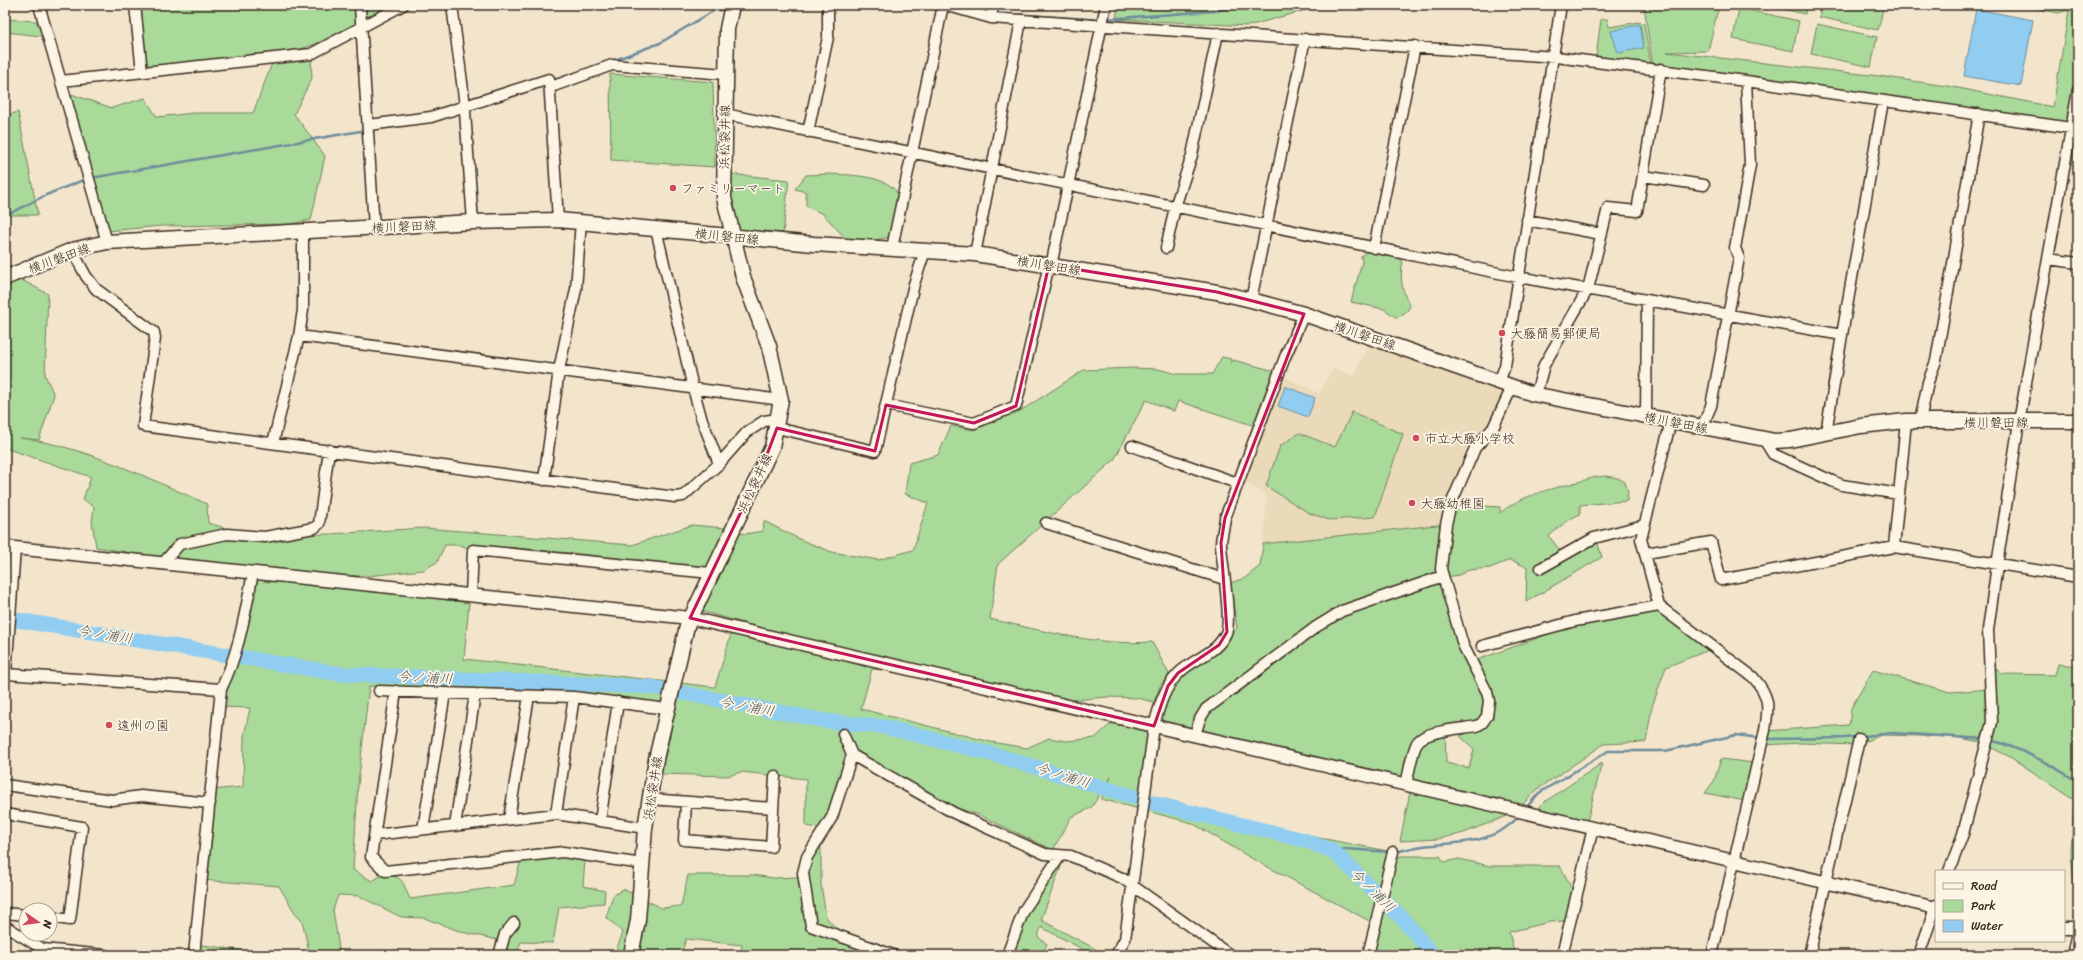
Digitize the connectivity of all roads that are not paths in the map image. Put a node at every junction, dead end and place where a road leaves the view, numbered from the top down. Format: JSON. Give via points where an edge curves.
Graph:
{"nodes":[{"id":1,"x":39,"y":5,"type":"edge"},
{"id":2,"x":135,"y":5,"type":"edge"},
{"id":3,"x":360,"y":5,"type":"edge"},
{"id":4,"x":403,"y":5,"type":"edge"},
{"id":5,"x":452,"y":5,"type":"edge"},
{"id":6,"x":732,"y":5,"type":"edge"},
{"id":7,"x":828,"y":5,"type":"edge"},
{"id":8,"x":944,"y":5,"type":"edge"},
{"id":9,"x":993,"y":5,"type":"edge"},
{"id":10,"x":1106,"y":5,"type":"edge"},
{"id":11,"x":1561,"y":5,"type":"edge"},
{"id":12,"x":991,"y":18,"type":"junction"},
{"id":13,"x":1021,"y":21,"type":"junction"},
{"id":14,"x":1102,"y":26,"type":"junction"},
{"id":15,"x":362,"y":28,"type":"junction"},
{"id":16,"x":1218,"y":33,"type":"junction"},
{"id":17,"x":1305,"y":39,"type":"junction"},
{"id":18,"x":1415,"y":46,"type":"junction"},
{"id":19,"x":1553,"y":56,"type":"junction"},
{"id":20,"x":1661,"y":69,"type":"junction"},
{"id":21,"x":142,"y":72,"type":"junction"},
{"id":22,"x":725,"y":74,"type":"junction"},
{"id":23,"x":61,"y":81,"type":"junction"},
{"id":24,"x":1746,"y":81,"type":"junction"},
{"id":25,"x":550,"y":84,"type":"junction"},
{"id":26,"x":2078,"y":90,"type":"edge"},
{"id":27,"x":1883,"y":101,"type":"junction"},
{"id":28,"x":465,"y":109,"type":"junction"},
{"id":29,"x":725,"y":114,"type":"junction"},
{"id":30,"x":1979,"y":114,"type":"junction"},
{"id":31,"x":369,"y":125,"type":"junction"},
{"id":32,"x":2075,"y":128,"type":"edge"},
{"id":33,"x":808,"y":132,"type":"junction"},
{"id":34,"x":912,"y":154,"type":"junction"},
{"id":35,"x":991,"y":170,"type":"junction"},
{"id":36,"x":1643,"y":176,"type":"junction"},
{"id":37,"x":1704,"y":185,"type":"dead end"},
{"id":38,"x":1068,"y":186,"type":"junction"},
{"id":39,"x":1175,"y":207,"type":"junction"},
{"id":40,"x":558,"y":220,"type":"junction"},
{"id":41,"x":1527,"y":220,"type":"junction"},
{"id":42,"x":582,"y":221,"type":"junction"},
{"id":43,"x":473,"y":222,"type":"junction"},
{"id":44,"x":1266,"y":226,"type":"junction"},
{"id":45,"x":374,"y":228,"type":"junction"},
{"id":46,"x":656,"y":229,"type":"junction"},
{"id":47,"x":303,"y":232,"type":"junction"},
{"id":48,"x":1601,"y":234,"type":"junction"},
{"id":49,"x":732,"y":236,"type":"junction"},
{"id":50,"x":108,"y":242,"type":"junction"},
{"id":51,"x":892,"y":248,"type":"junction"},
{"id":52,"x":1166,"y":248,"type":"dead end"},
{"id":53,"x":1374,"y":248,"type":"junction"},
{"id":54,"x":72,"y":250,"type":"junction"},
{"id":55,"x":925,"y":250,"type":"junction"},
{"id":56,"x":975,"y":254,"type":"junction"},
{"id":57,"x":2048,"y":259,"type":"junction"},
{"id":58,"x":2078,"y":263,"type":"edge"},
{"id":59,"x":1050,"y":265,"type":"junction"},
{"id":60,"x":1518,"y":277,"type":"junction"},
{"id":61,"x":5,"y":278,"type":"edge"},
{"id":62,"x":1588,"y":289,"type":"junction"},
{"id":63,"x":1251,"y":300,"type":"junction"},
{"id":64,"x":1647,"y":300,"type":"junction"},
{"id":65,"x":1304,"y":314,"type":"junction"},
{"id":66,"x":1729,"y":314,"type":"junction"},
{"id":67,"x":1842,"y":335,"type":"junction"},
{"id":68,"x":299,"y":336,"type":"junction"},
{"id":69,"x":559,"y":370,"type":"junction"},
{"id":70,"x":1506,"y":384,"type":"junction"},
{"id":71,"x":693,"y":388,"type":"junction"},
{"id":72,"x":1536,"y":394,"type":"junction"},
{"id":73,"x":780,"y":400,"type":"junction"},
{"id":74,"x":886,"y":405,"type":"junction"},
{"id":75,"x":1646,"y":416,"type":"junction"},
{"id":76,"x":1671,"y":421,"type":"junction"},
{"id":77,"x":1913,"y":421,"type":"junction"},
{"id":78,"x":2078,"y":421,"type":"edge"},
{"id":79,"x":2019,"y":422,"type":"junction"},
{"id":80,"x":777,"y":424,"type":"junction"},
{"id":81,"x":1702,"y":427,"type":"junction"},
{"id":82,"x":1826,"y":433,"type":"junction"},
{"id":83,"x":1763,"y":438,"type":"junction"},
{"id":84,"x":272,"y":443,"type":"junction"},
{"id":85,"x":1132,"y":446,"type":"dead end"},
{"id":86,"x":329,"y":450,"type":"junction"},
{"id":87,"x":720,"y":464,"type":"junction"},
{"id":88,"x":544,"y":480,"type":"junction"},
{"id":89,"x":1237,"y":483,"type":"junction"},
{"id":90,"x":1899,"y":494,"type":"junction"},
{"id":91,"x":1046,"y":523,"type":"dead end"},
{"id":92,"x":1644,"y":525,"type":"junction"},
{"id":93,"x":1894,"y":547,"type":"junction"},
{"id":94,"x":10,"y":548,"type":"edge"},
{"id":95,"x":1646,"y":554,"type":"junction"},
{"id":96,"x":162,"y":564,"type":"junction"},
{"id":97,"x":1997,"y":565,"type":"junction"},
{"id":98,"x":1540,"y":568,"type":"dead end"},
{"id":99,"x":253,"y":573,"type":"junction"},
{"id":100,"x":712,"y":573,"type":"junction"},
{"id":101,"x":1443,"y":576,"type":"junction"},
{"id":102,"x":2078,"y":577,"type":"edge"},
{"id":103,"x":1224,"y":579,"type":"junction"},
{"id":104,"x":471,"y":595,"type":"junction"},
{"id":105,"x":1659,"y":606,"type":"junction"},
{"id":106,"x":690,"y":618,"type":"junction"},
{"id":107,"x":1482,"y":646,"type":"dead end"},
{"id":108,"x":221,"y":689,"type":"junction"},
{"id":109,"x":379,"y":691,"type":"dead end"},
{"id":110,"x":396,"y":691,"type":"junction"},
{"id":111,"x":445,"y":693,"type":"junction"},
{"id":112,"x":475,"y":694,"type":"junction"},
{"id":113,"x":529,"y":696,"type":"junction"},
{"id":114,"x":670,"y":696,"type":"junction"},
{"id":115,"x":574,"y":697,"type":"junction"},
{"id":116,"x":618,"y":702,"type":"junction"},
{"id":117,"x":1154,"y":726,"type":"junction"},
{"id":118,"x":843,"y":734,"type":"dead end"},
{"id":119,"x":1195,"y":735,"type":"junction"},
{"id":120,"x":1859,"y":739,"type":"dead end"},
{"id":121,"x":852,"y":755,"type":"junction"},
{"id":122,"x":775,"y":776,"type":"dead end"},
{"id":123,"x":5,"y":785,"type":"edge"},
{"id":124,"x":1406,"y":785,"type":"junction"},
{"id":125,"x":649,"y":799,"type":"junction"},
{"id":126,"x":686,"y":802,"type":"junction"},
{"id":127,"x":210,"y":803,"type":"junction"},
{"id":128,"x":773,"y":808,"type":"junction"},
{"id":129,"x":5,"y":814,"type":"edge"},
{"id":130,"x":556,"y":814,"type":"junction"},
{"id":131,"x":509,"y":819,"type":"junction"},
{"id":132,"x":600,"y":821,"type":"junction"},
{"id":133,"x":455,"y":826,"type":"junction"},
{"id":134,"x":646,"y":828,"type":"junction"},
{"id":135,"x":1593,"y":828,"type":"junction"},
{"id":136,"x":423,"y":829,"type":"junction"},
{"id":137,"x":375,"y":835,"type":"junction"},
{"id":138,"x":1393,"y":852,"type":"dead end"},
{"id":139,"x":1060,"y":856,"type":"junction"},
{"id":140,"x":1733,"y":860,"type":"junction"},
{"id":141,"x":642,"y":864,"type":"junction"},
{"id":142,"x":1949,"y":870,"type":"edge"},
{"id":143,"x":1825,"y":882,"type":"junction"},
{"id":144,"x":1132,"y":885,"type":"junction"},
{"id":145,"x":1935,"y":907,"type":"edge"},
{"id":146,"x":1935,"y":910,"type":"edge"},
{"id":147,"x":5,"y":912,"type":"edge"},
{"id":148,"x":18,"y":914,"type":"edge"},
{"id":149,"x":58,"y":919,"type":"edge"},
{"id":150,"x":514,"y":923,"type":"dead end"},
{"id":151,"x":5,"y":926,"type":"edge"},
{"id":152,"x":2065,"y":928,"type":"edge"},
{"id":153,"x":2078,"y":928,"type":"edge"},
{"id":154,"x":2078,"y":933,"type":"edge"},
{"id":155,"x":105,"y":955,"type":"edge"},
{"id":156,"x":194,"y":955,"type":"edge"},
{"id":157,"x":499,"y":955,"type":"edge"},
{"id":158,"x":631,"y":955,"type":"edge"},
{"id":159,"x":893,"y":955,"type":"edge"},
{"id":160,"x":1007,"y":955,"type":"edge"},
{"id":161,"x":1116,"y":955,"type":"edge"},
{"id":162,"x":1230,"y":955,"type":"edge"},
{"id":163,"x":1368,"y":955,"type":"edge"},
{"id":164,"x":1562,"y":955,"type":"edge"},
{"id":165,"x":1712,"y":955,"type":"edge"},
{"id":166,"x":1809,"y":955,"type":"edge"},
{"id":167,"x":1919,"y":955,"type":"edge"},
{"id":168,"x":2073,"y":955,"type":"edge"}],
"edges":[{"from":1,"to":23,"type":"street"},
{"from":2,"to":21,"type":"street"},
{"from":3,"to":15,"type":"street"},
{"from":4,"to":15,"type":"street"},
{"from":5,"to":28,"type":"street"},
{"from":6,"to":22,"type":"main road","name":"浜松袋井線","via":[[726,29]]},
{"from":7,"to":33,"type":"street","via":[[828,37]]},
{"from":8,"to":12,"type":"street"},
{"from":8,"to":34,"type":"street"},
{"from":9,"to":12,"type":"street"},
{"from":10,"to":14,"type":"street"},
{"from":11,"to":19,"type":"street"},
{"from":12,"to":13,"type":"street"},
{"from":13,"to":14,"type":"street"},
{"from":13,"to":35,"type":"street"},
{"from":14,"to":16,"type":"street"},
{"from":14,"to":38,"type":"street"},
{"from":15,"to":21,"type":"street","via":[[311,54]]},
{"from":15,"to":31,"type":"street"},
{"from":16,"to":17,"type":"street"},
{"from":16,"to":39,"type":"street","via":[[1192,155]]},
{"from":17,"to":18,"type":"street"},
{"from":17,"to":44,"type":"street"},
{"from":18,"to":19,"type":"street"},
{"from":18,"to":53,"type":"street"},
{"from":19,"to":20,"type":"street"},
{"from":19,"to":41,"type":"street"},
{"from":20,"to":24,"type":"street"},
{"from":20,"to":36,"type":"street"},
{"from":21,"to":23,"type":"street"},
{"from":22,"to":25,"type":"street","via":[[612,65]]},
{"from":22,"to":29,"type":"main road","name":"浜松袋井線"},
{"from":23,"to":50,"type":"street"},
{"from":24,"to":27,"type":"street"},
{"from":24,"to":66,"type":"street","via":[[1750,165],[1735,248],[1739,258]]},
{"from":25,"to":28,"type":"street"},
{"from":25,"to":40,"type":"street"},
{"from":26,"to":32,"type":"street"},
{"from":27,"to":30,"type":"street"},
{"from":27,"to":67,"type":"street"},
{"from":28,"to":31,"type":"street","via":[[431,117]]},
{"from":28,"to":43,"type":"street"},
{"from":29,"to":33,"type":"street"},
{"from":29,"to":49,"type":"main road","name":"浜松袋井線","via":[[724,198]]},
{"from":30,"to":32,"type":"street"},
{"from":30,"to":77,"type":"street","via":[[1936,361]]},
{"from":31,"to":45,"type":"street"},
{"from":32,"to":57,"type":"street"},
{"from":33,"to":34,"type":"street"},
{"from":34,"to":35,"type":"street"},
{"from":34,"to":51,"type":"street"},
{"from":35,"to":38,"type":"street"},
{"from":35,"to":56,"type":"street"},
{"from":36,"to":37,"type":"street"},
{"from":36,"to":48,"type":"street","via":[[1637,211],[1608,208]]},
{"from":38,"to":39,"type":"street"},
{"from":38,"to":59,"type":"street"},
{"from":39,"to":44,"type":"street"},
{"from":39,"to":52,"type":"street"},
{"from":40,"to":42,"type":"main road","name":"横川磐田線"},
{"from":40,"to":43,"type":"main road","name":"横川磐田線"},
{"from":41,"to":48,"type":"street"},
{"from":41,"to":60,"type":"street"},
{"from":42,"to":46,"type":"main road","name":"横川磐田線"},
{"from":42,"to":69,"type":"street","via":[[576,289]]},
{"from":43,"to":45,"type":"main road","name":"横川磐田線"},
{"from":44,"to":53,"type":"street"},
{"from":44,"to":63,"type":"street"},
{"from":45,"to":47,"type":"main road","name":"横川磐田線"},
{"from":46,"to":49,"type":"main road","name":"横川磐田線"},
{"from":46,"to":71,"type":"street"},
{"from":47,"to":50,"type":"main road","name":"横川磐田線"},
{"from":47,"to":68,"type":"street","via":[[303,310]]},
{"from":48,"to":62,"type":"street"},
{"from":49,"to":51,"type":"main road","name":"横川磐田線"},
{"from":49,"to":73,"type":"main road","name":"浜松袋井線","via":[[743,277],[769,346]]},
{"from":50,"to":54,"type":"main road","name":"横川磐田線"},
{"from":51,"to":55,"type":"main road","name":"横川磐田線"},
{"from":53,"to":60,"type":"street"},
{"from":54,"to":61,"type":"main road","name":"横川磐田線"},
{"from":54,"to":84,"type":"street","via":[[96,289],[154,332],[143,426]]},
{"from":55,"to":56,"type":"main road","name":"横川磐田線"},
{"from":55,"to":74,"type":"street","via":[[914,284]]},
{"from":56,"to":59,"type":"main road","name":"横川磐田線"},
{"from":57,"to":58,"type":"street"},
{"from":57,"to":79,"type":"street"},
{"from":59,"to":63,"type":"main road","name":"横川磐田線","via":[[1217,292]]},
{"from":59,"to":74,"type":"street","via":[[1016,406],[974,423]]},
{"from":60,"to":62,"type":"street"},
{"from":60,"to":70,"type":"street","via":[[1505,366]]},
{"from":62,"to":64,"type":"street"},
{"from":62,"to":72,"type":"street","via":[[1544,365]]},
{"from":63,"to":65,"type":"main road","name":"横川磐田線"},
{"from":64,"to":66,"type":"street"},
{"from":64,"to":75,"type":"street"},
{"from":65,"to":70,"type":"main road","name":"横川磐田線"},
{"from":65,"to":89,"type":"street"},
{"from":66,"to":67,"type":"street"},
{"from":66,"to":81,"type":"street","via":[[1712,406]]},
{"from":67,"to":82,"type":"street"},
{"from":68,"to":69,"type":"street"},
{"from":68,"to":84,"type":"street"},
{"from":69,"to":71,"type":"street"},
{"from":69,"to":88,"type":"street"},
{"from":70,"to":72,"type":"main road","name":"横川磐田線"},
{"from":70,"to":101,"type":"street","via":[[1493,428],[1475,448],[1451,504],[1446,524],[1441,569]]},
{"from":71,"to":73,"type":"street"},
{"from":71,"to":87,"type":"street","via":[[701,417]]},
{"from":72,"to":75,"type":"main road","name":"横川磐田線"},
{"from":73,"to":80,"type":"main road","name":"浜松袋井線"},
{"from":74,"to":80,"type":"street","via":[[876,451]]},
{"from":75,"to":76,"type":"main road","name":"横川磐田線"},
{"from":76,"to":81,"type":"main road","name":"横川磐田線"},
{"from":76,"to":92,"type":"street"},
{"from":77,"to":79,"type":"main road","name":"横川磐田線"},
{"from":77,"to":82,"type":"main road","name":"横川磐田線","via":[[1861,426]]},
{"from":77,"to":90,"type":"street"},
{"from":78,"to":79,"type":"main road","name":"横川磐田線"},
{"from":79,"to":97,"type":"street"},
{"from":80,"to":87,"type":"street","via":[[764,421],[747,432]]},
{"from":80,"to":100,"type":"main road","name":"浜松袋井線","via":[[772,447]]},
{"from":81,"to":83,"type":"main road","name":"横川磐田線"},
{"from":82,"to":83,"type":"main road","name":"横川磐田線","via":[[1790,440],[1776,441]]},
{"from":83,"to":90,"type":"street","via":[[1773,454],[1832,482]]},
{"from":84,"to":86,"type":"street"},
{"from":85,"to":89,"type":"street"},
{"from":86,"to":88,"type":"street"},
{"from":86,"to":96,"type":"street","via":[[319,524],[314,528],[265,537],[227,534],[180,544]]},
{"from":87,"to":88,"type":"street","via":[[684,496],[674,497]]},
{"from":89,"to":103,"type":"street","via":[[1225,518],[1222,539]]},
{"from":90,"to":93,"type":"street"},
{"from":91,"to":103,"type":"street"},
{"from":92,"to":95,"type":"street","via":[[1641,539]]},
{"from":92,"to":98,"type":"street","via":[[1594,538]]},
{"from":93,"to":95,"type":"street","via":[[1721,580],[1711,542]]},
{"from":93,"to":97,"type":"street"},
{"from":94,"to":96,"type":"street"},
{"from":94,"to":108,"type":"street","via":[[12,588],[6,674]]},
{"from":95,"to":105,"type":"street"},
{"from":96,"to":99,"type":"street"},
{"from":97,"to":102,"type":"street"},
{"from":97,"to":142,"type":"street","via":[[1988,630],[1992,722],[1963,834]]},
{"from":99,"to":104,"type":"street"},
{"from":99,"to":108,"type":"street","via":[[237,650]]},
{"from":100,"to":104,"type":"street","via":[[473,550]]},
{"from":100,"to":106,"type":"main road","name":"浜松袋井線"},
{"from":101,"to":119,"type":"street","via":[[1342,611],[1316,627],[1206,709]]},
{"from":101,"to":124,"type":"street","via":[[1463,645],[1487,692],[1487,716],[1477,726],[1430,734],[1422,738],[1416,744]]},
{"from":103,"to":117,"type":"street","via":[[1227,632],[1219,645],[1178,674],[1168,686]]},
{"from":104,"to":106,"type":"street"},
{"from":105,"to":107,"type":"street","via":[[1575,621]]},
{"from":105,"to":140,"type":"street","via":[[1753,677],[1767,700],[1765,730]]},
{"from":106,"to":114,"type":"main road","name":"浜松袋井線"},
{"from":106,"to":117,"type":"street"},
{"from":108,"to":127,"type":"street"},
{"from":109,"to":110,"type":"street"},
{"from":110,"to":111,"type":"street"},
{"from":110,"to":137,"type":"street"},
{"from":111,"to":112,"type":"street"},
{"from":111,"to":136,"type":"street"},
{"from":112,"to":113,"type":"street"},
{"from":112,"to":133,"type":"street"},
{"from":113,"to":115,"type":"street"},
{"from":113,"to":131,"type":"street"},
{"from":114,"to":116,"type":"street"},
{"from":114,"to":125,"type":"main road","name":"浜松袋井線"},
{"from":115,"to":116,"type":"street"},
{"from":115,"to":130,"type":"street"},
{"from":116,"to":132,"type":"street"},
{"from":117,"to":119,"type":"street"},
{"from":117,"to":144,"type":"street"},
{"from":118,"to":121,"type":"street"},
{"from":119,"to":124,"type":"street"},
{"from":120,"to":143,"type":"street"},
{"from":121,"to":139,"type":"street","via":[[954,814],[1045,854]]},
{"from":121,"to":159,"type":"street","via":[[832,817],[807,857],[803,873],[807,913],[811,926]]},
{"from":122,"to":128,"type":"street"},
{"from":123,"to":127,"type":"street","via":[[112,800],[141,796]]},
{"from":124,"to":135,"type":"street"},
{"from":125,"to":126,"type":"street"},
{"from":125,"to":134,"type":"main road","name":"浜松袋井線"},
{"from":126,"to":128,"type":"street"},
{"from":126,"to":128,"type":"street","via":[[684,840],[771,847]]},
{"from":127,"to":156,"type":"street"},
{"from":129,"to":149,"type":"street","via":[[82,827],[70,920]]},
{"from":130,"to":131,"type":"street"},
{"from":130,"to":132,"type":"street"},
{"from":131,"to":133,"type":"street"},
{"from":132,"to":134,"type":"street"},
{"from":133,"to":136,"type":"street"},
{"from":134,"to":141,"type":"main road","name":"浜松袋井線"},
{"from":135,"to":140,"type":"street"},
{"from":135,"to":164,"type":"street"},
{"from":136,"to":137,"type":"street"},
{"from":137,"to":141,"type":"street","via":[[371,857],[385,871],[563,852]]},
{"from":138,"to":163,"type":"street"},
{"from":139,"to":144,"type":"street","via":[[1071,856],[1122,878]]},
{"from":139,"to":160,"type":"street","via":[[1024,910]]},
{"from":140,"to":143,"type":"street"},
{"from":140,"to":165,"type":"street"},
{"from":141,"to":158,"type":"main road","name":"浜松袋井線","via":[[638,920]]},
{"from":143,"to":145,"type":"street"},
{"from":143,"to":166,"type":"street"},
{"from":144,"to":161,"type":"street","via":[[1125,939]]},
{"from":144,"to":162,"type":"street"},
{"from":146,"to":167,"type":"street"},
{"from":147,"to":148,"type":"street"},
{"from":150,"to":157,"type":"street","via":[[505,934]]},
{"from":151,"to":155,"type":"street","via":[[44,949]]},
{"from":152,"to":153,"type":"street"},
{"from":154,"to":168,"type":"street"}]}
